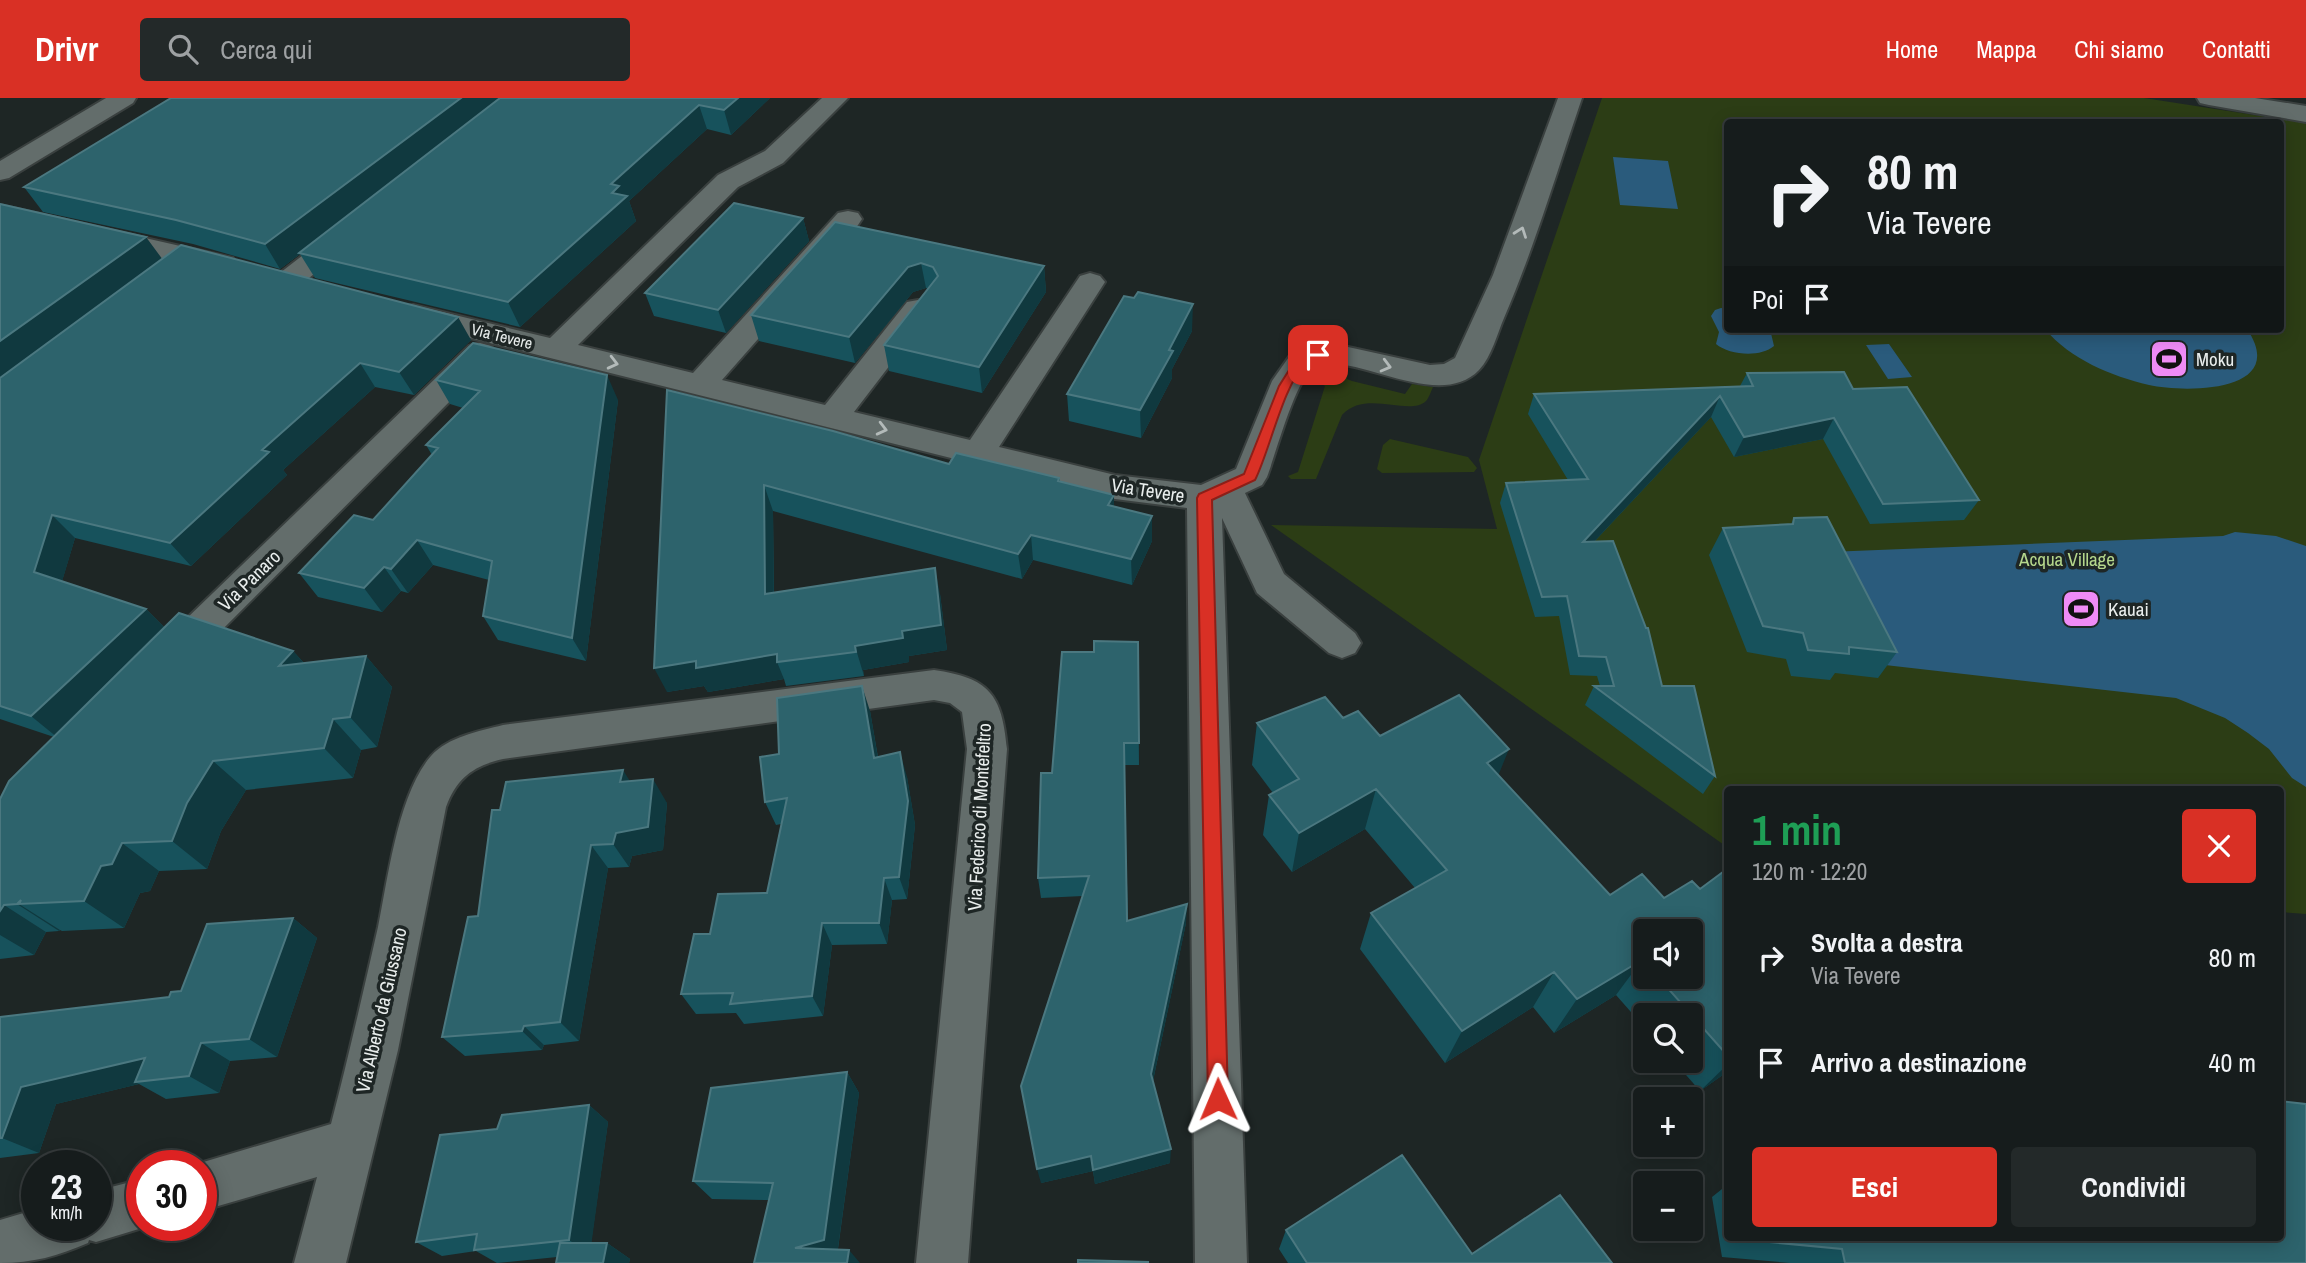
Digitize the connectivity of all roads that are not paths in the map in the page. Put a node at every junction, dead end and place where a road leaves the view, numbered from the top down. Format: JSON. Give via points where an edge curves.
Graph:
{"nodes":[{"id":1,"x":124,"y":98,"type":"edge"},
{"id":2,"x":836,"y":98,"type":"edge"},
{"id":3,"x":1570,"y":98,"type":"edge"},
{"id":4,"x":2209,"y":98,"type":"edge"},
{"id":5,"x":2306,"y":114,"type":"edge"},
{"id":6,"x":0,"y":172,"type":"edge"},
{"id":7,"x":0,"y":213,"type":"edge"},
{"id":8,"x":848,"y":219,"type":"dead end"},
{"id":9,"x":363,"y":222,"type":"edge"},
{"id":10,"x":192,"y":256,"type":"junction"},
{"id":11,"x":263,"y":276,"type":"junction"},
{"id":12,"x":160,"y":280,"type":"edge"},
{"id":13,"x":1090,"y":282,"type":"dead end"},
{"id":14,"x":326,"y":292,"type":"edge"},
{"id":15,"x":925,"y":300,"type":"edge"},
{"id":16,"x":379,"y":305,"type":"edge"},
{"id":17,"x":498,"y":335,"type":"junction"},
{"id":18,"x":556,"y":349,"type":"junction"},
{"id":19,"x":700,"y":385,"type":"junction"},
{"id":20,"x":834,"y":417,"type":"junction"},
{"id":21,"x":978,"y":453,"type":"junction"},
{"id":22,"x":1215,"y":493,"type":"junction"},
{"id":23,"x":1342,"y":643,"type":"dead end"},
{"id":24,"x":149,"y":678,"type":"edge"},
{"id":25,"x":450,"y":761,"type":"joint"},
{"id":26,"x":350,"y":1143,"type":"junction"},
{"id":27,"x":217,"y":1181,"type":"edge"},
{"id":28,"x":21,"y":1239,"type":"edge"},
{"id":29,"x":0,"y":1245,"type":"edge"},
{"id":30,"x":320,"y":1263,"type":"edge"},
{"id":31,"x":942,"y":1263,"type":"edge"},
{"id":32,"x":1222,"y":1263,"type":"edge"}],
"edges":[{"from":1,"to":6,"type":"street"},
{"from":2,"to":18,"type":"street","name":"Via Tevere","via":[[774,157],[728,181]]},
{"from":22,"to":3,"type":"street","one_way":true,"via":[[1250,477],[1285,386],[1301,362],[1318,355],[1348,356],[1405,372],[1451,374],[1468,364],[1491,314]]},
{"from":4,"to":5,"type":"street"},
{"from":7,"to":10,"type":"street"},
{"from":8,"to":19,"type":"street"},
{"from":9,"to":11,"type":"street"},
{"from":10,"to":11,"type":"street"},
{"from":10,"to":12,"type":"street"},
{"from":11,"to":14,"type":"street"},
{"from":13,"to":21,"type":"street"},
{"from":15,"to":20,"type":"street"},
{"from":16,"to":17,"type":"street","name":"Via Tevere"},
{"from":17,"to":18,"type":"street","name":"Via Tevere"},
{"from":17,"to":24,"type":"street","name":"Via Panaro"},
{"from":18,"to":19,"type":"street","name":"Via Tevere","one_way":true},
{"from":19,"to":20,"type":"street","name":"Via Tevere"},
{"from":20,"to":21,"type":"street","name":"Via Tevere","one_way":true},
{"from":21,"to":22,"type":"street","name":"Via Tevere","via":[[1115,487],[1157,494]]},
{"from":22,"to":23,"type":"street","via":[[1270,583]]},
{"from":22,"to":32,"type":"street"},
{"from":25,"to":26,"type":"street","name":"Via Alberto da Giussano","via":[[434,782],[425,807]]},
{"from":25,"to":31,"type":"street","name":"Via Federico di Montefeltro","via":[[503,741],[934,685],[959,688],[976,697],[985,713],[987,749]]},
{"from":26,"to":27,"type":"street"},
{"from":26,"to":30,"type":"street","name":"Via Alberto da Giussano"},
{"from":28,"to":29,"type":"street"}]}
